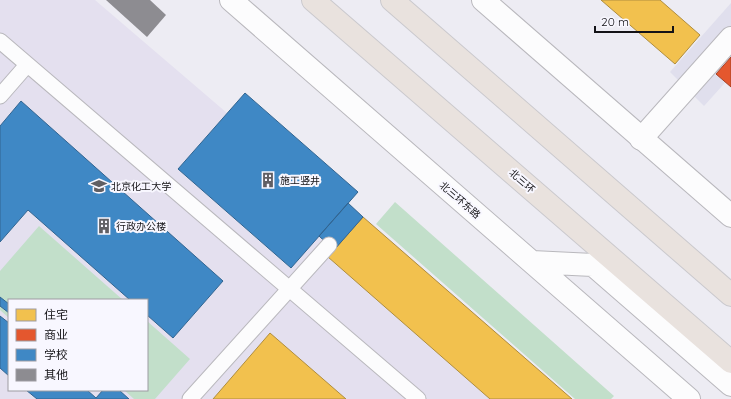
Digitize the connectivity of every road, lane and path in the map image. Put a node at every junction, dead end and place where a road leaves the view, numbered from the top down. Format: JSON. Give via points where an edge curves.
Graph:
{"nodes":[{"id":1,"x":232,"y":0,"type":"edge"},
{"id":2,"x":313,"y":0,"type":"edge"},
{"id":3,"x":392,"y":0,"type":"edge"},
{"id":4,"x":483,"y":0,"type":"edge"},
{"id":5,"x":731,"y":38,"type":"edge"},
{"id":6,"x":0,"y":41,"type":"edge"},
{"id":7,"x":27,"y":65,"type":"junction"},
{"id":8,"x":0,"y":96,"type":"edge"},
{"id":9,"x":641,"y":139,"type":"junction"},
{"id":10,"x":731,"y":216,"type":"edge"},
{"id":11,"x":329,"y":245,"type":"dead end"},
{"id":12,"x":532,"y":262,"type":"junction"},
{"id":13,"x":290,"y":289,"type":"junction"},
{"id":14,"x":731,"y":295,"type":"edge"},
{"id":15,"x":731,"y":362,"type":"edge"},
{"id":16,"x":731,"y":385,"type":"edge"},
{"id":17,"x":190,"y":399,"type":"edge"},
{"id":18,"x":418,"y":399,"type":"edge"},
{"id":19,"x":689,"y":399,"type":"edge"}],
"edges":[{"from":1,"to":12,"type":"street","name":"北三环东路"},
{"from":2,"to":15,"type":"highway","name":"北三环"},
{"from":3,"to":14,"type":"highway"},
{"from":4,"to":9,"type":"street"},
{"from":5,"to":9,"type":"street"},
{"from":6,"to":7,"type":"lane"},
{"from":7,"to":8,"type":"lane"},
{"from":7,"to":13,"type":"lane"},
{"from":9,"to":10,"type":"street"},
{"from":11,"to":13,"type":"lane"},
{"from":12,"to":16,"type":"street","via":[[594,265]]},
{"from":12,"to":19,"type":"street","name":"北三环东路"},
{"from":13,"to":17,"type":"lane"},
{"from":13,"to":18,"type":"lane"}]}
